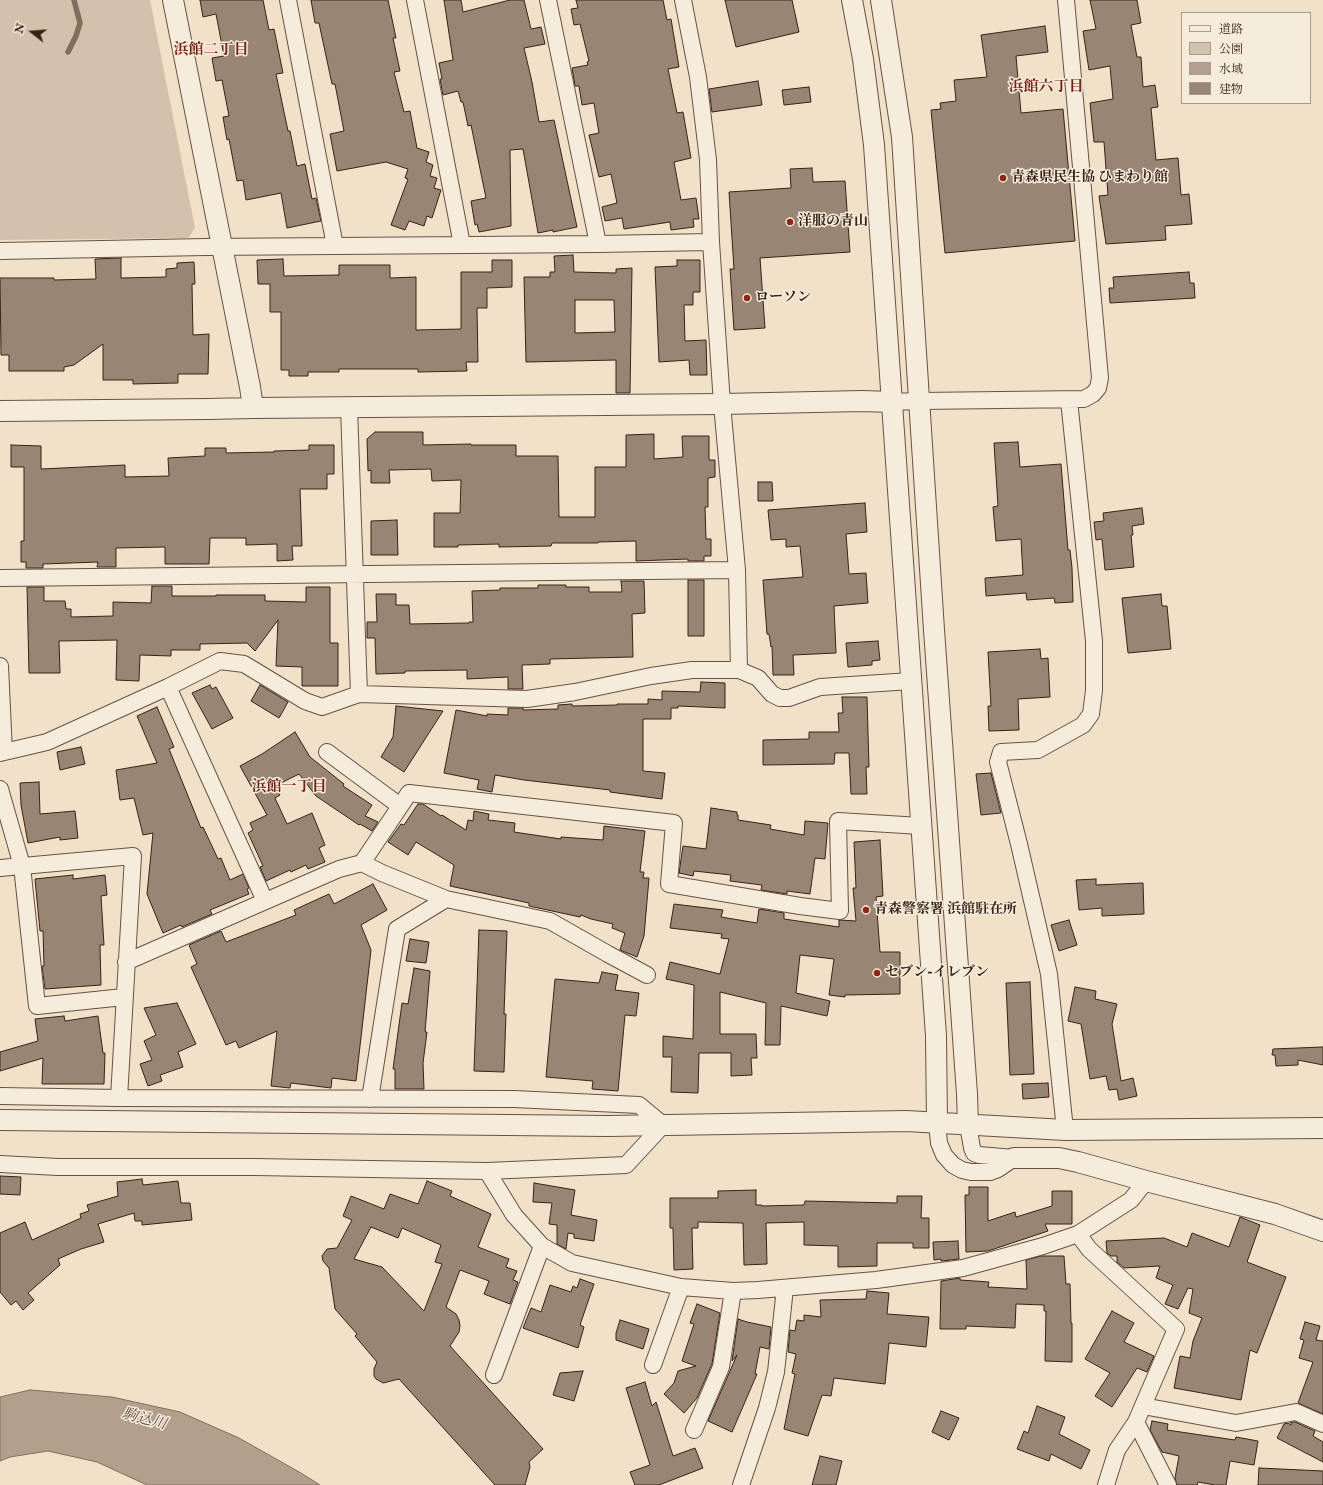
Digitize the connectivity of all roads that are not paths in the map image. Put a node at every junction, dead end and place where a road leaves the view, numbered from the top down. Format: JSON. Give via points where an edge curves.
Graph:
{"nodes":[{"id":1,"x":173,"y":0,"type":"edge"},
{"id":2,"x":288,"y":0,"type":"edge"},
{"id":3,"x":415,"y":0,"type":"edge"},
{"id":4,"x":548,"y":0,"type":"edge"},
{"id":5,"x":683,"y":0,"type":"edge"},
{"id":6,"x":852,"y":0,"type":"edge"},
{"id":7,"x":881,"y":0,"type":"edge"},
{"id":8,"x":1066,"y":0,"type":"edge"},
{"id":9,"x":711,"y":242,"type":"junction"},
{"id":10,"x":462,"y":244,"type":"junction"},
{"id":11,"x":598,"y":244,"type":"junction"},
{"id":12,"x":335,"y":246,"type":"junction"},
{"id":13,"x":222,"y":247,"type":"junction"},
{"id":14,"x":0,"y":251,"type":"edge"},
{"id":15,"x":919,"y":400,"type":"junction"},
{"id":16,"x":1069,"y":400,"type":"junction"},
{"id":17,"x":891,"y":402,"type":"junction"},
{"id":18,"x":722,"y":404,"type":"junction"},
{"id":19,"x":253,"y":408,"type":"junction"},
{"id":20,"x":349,"y":408,"type":"junction"},
{"id":21,"x":0,"y":411,"type":"edge"},
{"id":22,"x":737,"y":570,"type":"junction"},
{"id":23,"x":355,"y":574,"type":"junction"},
{"id":24,"x":0,"y":578,"type":"edge"},
{"id":25,"x":0,"y":666,"type":"edge"},
{"id":26,"x":739,"y":670,"type":"junction"},
{"id":27,"x":911,"y":681,"type":"junction"},
{"id":28,"x":168,"y":687,"type":"junction"},
{"id":29,"x":359,"y":694,"type":"junction"},
{"id":30,"x":327,"y":752,"type":"dead end"},
{"id":31,"x":2,"y":753,"type":"edge"},
{"id":32,"x":0,"y":789,"type":"edge"},
{"id":33,"x":400,"y":806,"type":"junction"},
{"id":34,"x":921,"y":826,"type":"junction"},
{"id":35,"x":362,"y":863,"type":"junction"},
{"id":36,"x":22,"y":866,"type":"junction"},
{"id":37,"x":0,"y":868,"type":"edge"},
{"id":38,"x":446,"y":899,"type":"junction"},
{"id":39,"x":265,"y":901,"type":"junction"},
{"id":40,"x":126,"y":962,"type":"junction"},
{"id":41,"x":647,"y":975,"type":"dead end"},
{"id":42,"x":124,"y":997,"type":"junction"},
{"id":43,"x":0,"y":1096,"type":"edge"},
{"id":44,"x":119,"y":1098,"type":"junction"},
{"id":45,"x":370,"y":1099,"type":"junction"},
{"id":46,"x":0,"y":1120,"type":"edge"},
{"id":47,"x":937,"y":1123,"type":"junction"},
{"id":48,"x":663,"y":1125,"type":"junction"},
{"id":49,"x":968,"y":1125,"type":"junction"},
{"id":50,"x":1323,"y":1128,"type":"edge"},
{"id":51,"x":1065,"y":1130,"type":"junction"},
{"id":52,"x":1014,"y":1158,"type":"junction"},
{"id":53,"x":0,"y":1164,"type":"edge"},
{"id":54,"x":487,"y":1171,"type":"junction"},
{"id":55,"x":1146,"y":1181,"type":"junction"},
{"id":56,"x":1323,"y":1231,"type":"edge"},
{"id":57,"x":1078,"y":1234,"type":"junction"},
{"id":58,"x":542,"y":1246,"type":"junction"},
{"id":59,"x":681,"y":1287,"type":"junction"},
{"id":60,"x":784,"y":1288,"type":"junction"},
{"id":61,"x":733,"y":1291,"type":"junction"},
{"id":62,"x":653,"y":1365,"type":"dead end"},
{"id":63,"x":494,"y":1374,"type":"dead end"},
{"id":64,"x":1143,"y":1406,"type":"junction"},
{"id":65,"x":1136,"y":1422,"type":"junction"},
{"id":66,"x":1323,"y":1424,"type":"edge"},
{"id":67,"x":694,"y":1430,"type":"dead end"},
{"id":68,"x":741,"y":1485,"type":"edge"},
{"id":69,"x":1106,"y":1485,"type":"edge"},
{"id":70,"x":1168,"y":1485,"type":"edge"}],
"edges":[{"from":1,"to":13,"type":"street"},
{"from":2,"to":12,"type":"street"},
{"from":3,"to":10,"type":"street"},
{"from":4,"to":11,"type":"street"},
{"from":5,"to":9,"type":"street","via":[[698,77],[708,160]]},
{"from":6,"to":17,"type":"street","via":[[864,59],[874,145]]},
{"from":7,"to":15,"type":"street","via":[[902,137]]},
{"from":8,"to":16,"type":"street","via":[[1100,378],[1098,388],[1093,394],[1084,399]]},
{"from":9,"to":11,"type":"street"},
{"from":9,"to":18,"type":"street"},
{"from":10,"to":11,"type":"street"},
{"from":10,"to":12,"type":"street"},
{"from":12,"to":13,"type":"street"},
{"from":13,"to":14,"type":"street"},
{"from":13,"to":19,"type":"street"},
{"from":15,"to":16,"type":"street"},
{"from":15,"to":17,"type":"street"},
{"from":15,"to":49,"type":"street"},
{"from":16,"to":51,"type":"street","via":[[1094,641],[1094,690],[1091,714],[1084,725],[1038,750],[1001,752],[998,762],[1049,974]]},
{"from":17,"to":18,"type":"street"},
{"from":17,"to":27,"type":"street"},
{"from":18,"to":20,"type":"street"},
{"from":18,"to":22,"type":"street"},
{"from":19,"to":20,"type":"street"},
{"from":19,"to":21,"type":"street"},
{"from":20,"to":23,"type":"street"},
{"from":22,"to":23,"type":"street"},
{"from":22,"to":26,"type":"street"},
{"from":23,"to":24,"type":"street"},
{"from":23,"to":29,"type":"street"},
{"from":25,"to":31,"type":"street"},
{"from":26,"to":27,"type":"street","via":[[758,678],[772,694],[780,698],[789,698],[820,687]]},
{"from":26,"to":29,"type":"street","via":[[692,670],[527,700]]},
{"from":27,"to":34,"type":"street"},
{"from":28,"to":29,"type":"street","via":[[220,662],[244,664],[305,701],[322,707]]},
{"from":28,"to":31,"type":"street","via":[[47,742]]},
{"from":28,"to":39,"type":"street"},
{"from":30,"to":33,"type":"street"},
{"from":32,"to":36,"type":"street"},
{"from":33,"to":34,"type":"street","via":[[409,793],[674,823],[669,884],[800,906],[840,910],[838,821]]},
{"from":33,"to":35,"type":"street"},
{"from":34,"to":47,"type":"street","via":[[936,1036]]},
{"from":35,"to":38,"type":"street"},
{"from":35,"to":39,"type":"street","via":[[339,869]]},
{"from":36,"to":37,"type":"street"},
{"from":36,"to":40,"type":"street","via":[[133,856]]},
{"from":36,"to":42,"type":"street","via":[[37,1006]]},
{"from":38,"to":41,"type":"street","via":[[550,920]]},
{"from":38,"to":45,"type":"street","via":[[396,929]]},
{"from":39,"to":40,"type":"street"},
{"from":40,"to":42,"type":"street"},
{"from":42,"to":44,"type":"street"},
{"from":43,"to":44,"type":"street"},
{"from":44,"to":45,"type":"street"},
{"from":45,"to":48,"type":"street","via":[[514,1099],[639,1105]]},
{"from":46,"to":48,"type":"street"},
{"from":47,"to":48,"type":"street"},
{"from":47,"to":49,"type":"street"},
{"from":47,"to":52,"type":"street","via":[[939,1142],[944,1155],[962,1170],[990,1172]]},
{"from":48,"to":54,"type":"street","via":[[626,1165]]},
{"from":49,"to":51,"type":"street"},
{"from":49,"to":52,"type":"street","via":[[974,1153]]},
{"from":50,"to":51,"type":"street"},
{"from":52,"to":55,"type":"street","via":[[1059,1158]]},
{"from":53,"to":54,"type":"street","via":[[58,1167]]},
{"from":54,"to":58,"type":"street","via":[[514,1215]]},
{"from":55,"to":56,"type":"street","via":[[1275,1214]]},
{"from":55,"to":57,"type":"street","via":[[1131,1200]]},
{"from":57,"to":60,"type":"street","via":[[963,1268],[876,1280]]},
{"from":57,"to":64,"type":"street","via":[[1090,1250],[1176,1329]]},
{"from":58,"to":59,"type":"street","via":[[572,1263]]},
{"from":58,"to":63,"type":"street"},
{"from":59,"to":61,"type":"street"},
{"from":59,"to":62,"type":"street"},
{"from":60,"to":61,"type":"street"},
{"from":60,"to":68,"type":"street","via":[[776,1372],[767,1408]]},
{"from":61,"to":67,"type":"street","via":[[720,1367]]},
{"from":64,"to":65,"type":"street"},
{"from":64,"to":66,"type":"street","via":[[1236,1423],[1296,1412]]},
{"from":65,"to":69,"type":"street","via":[[1118,1450]]},
{"from":65,"to":70,"type":"street"}]}
